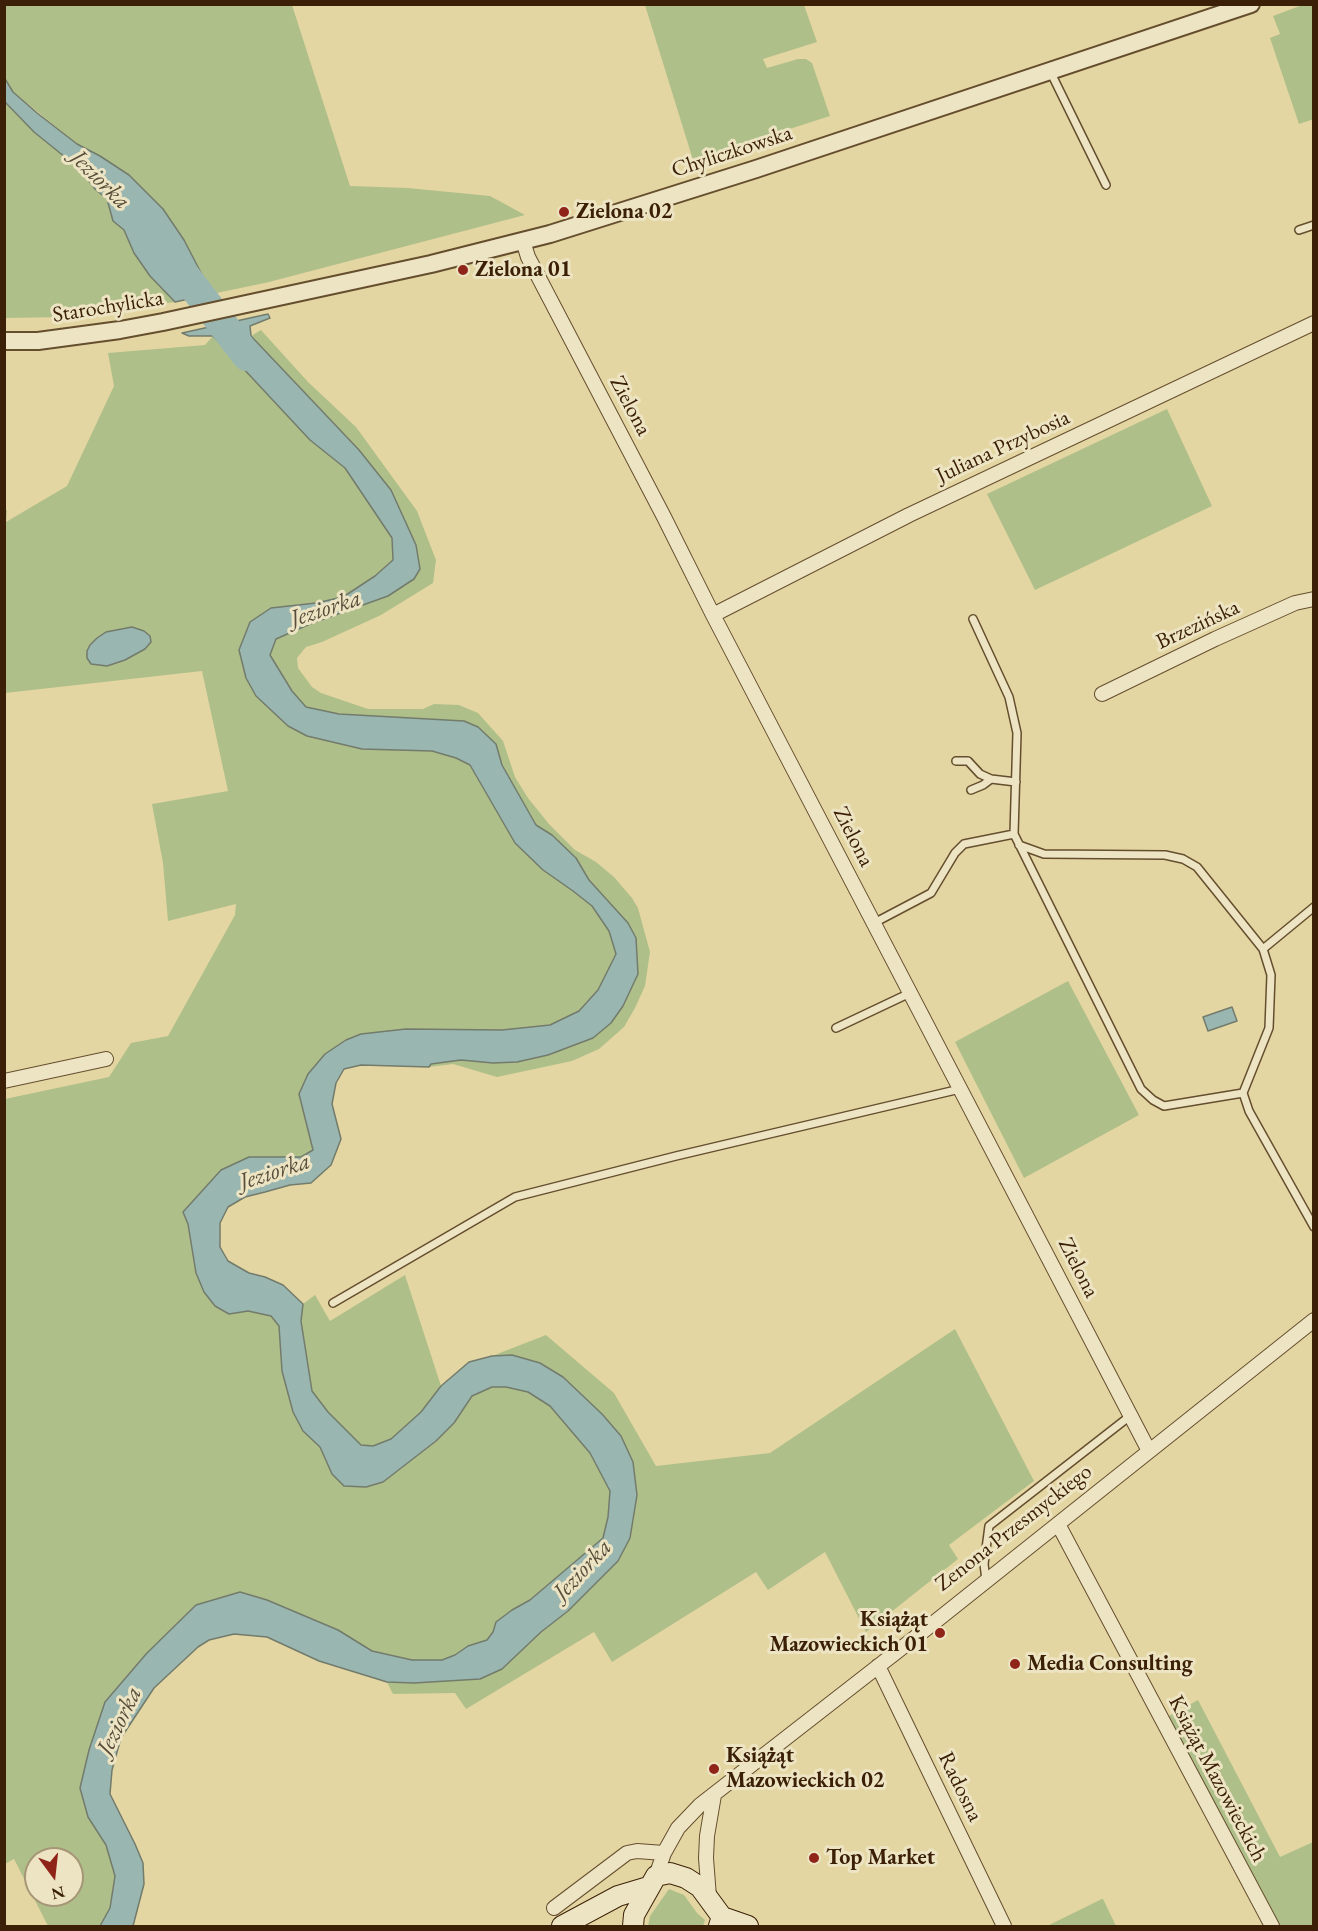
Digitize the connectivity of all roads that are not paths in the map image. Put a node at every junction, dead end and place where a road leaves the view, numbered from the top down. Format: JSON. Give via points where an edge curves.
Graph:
{"nodes":[{"id":1,"x":1251,"y":4,"type":"edge"},
{"id":2,"x":1050,"y":71,"type":"junction"},
{"id":3,"x":1106,"y":185,"type":"dead end"},
{"id":4,"x":1314,"y":225,"type":"edge"},
{"id":5,"x":1299,"y":231,"type":"dead end"},
{"id":6,"x":523,"y":242,"type":"junction"},
{"id":7,"x":217,"y":310,"type":"joint"},
{"id":8,"x":1314,"y":323,"type":"edge"},
{"id":9,"x":4,"y":341,"type":"edge"},
{"id":10,"x":1314,"y":599,"type":"edge"},
{"id":11,"x":712,"y":614,"type":"junction"},
{"id":12,"x":973,"y":619,"type":"dead end"},
{"id":13,"x":1102,"y":694,"type":"dead end"},
{"id":14,"x":956,"y":761,"type":"dead end"},
{"id":15,"x":991,"y":779,"type":"junction"},
{"id":16,"x":1016,"y":782,"type":"junction"},
{"id":17,"x":971,"y":790,"type":"dead end"},
{"id":18,"x":1014,"y":834,"type":"junction"},
{"id":19,"x":1019,"y":845,"type":"junction"},
{"id":20,"x":1314,"y":907,"type":"edge"},
{"id":21,"x":873,"y":924,"type":"junction"},
{"id":22,"x":1263,"y":949,"type":"junction"},
{"id":23,"x":910,"y":993,"type":"junction"},
{"id":24,"x":836,"y":1028,"type":"dead end"},
{"id":25,"x":106,"y":1059,"type":"dead end"},
{"id":26,"x":4,"y":1081,"type":"edge"},
{"id":27,"x":960,"y":1089,"type":"junction"},
{"id":28,"x":1243,"y":1092,"type":"junction"},
{"id":29,"x":1314,"y":1227,"type":"edge"},
{"id":30,"x":333,"y":1303,"type":"dead end"},
{"id":31,"x":1314,"y":1320,"type":"edge"},
{"id":32,"x":1130,"y":1416,"type":"junction"},
{"id":33,"x":1149,"y":1451,"type":"junction"},
{"id":34,"x":1058,"y":1524,"type":"junction"},
{"id":35,"x":986,"y":1580,"type":"junction"},
{"id":36,"x":878,"y":1666,"type":"junction"},
{"id":37,"x":714,"y":1795,"type":"junction"},
{"id":38,"x":664,"y":1853,"type":"junction"},
{"id":39,"x":652,"y":1882,"type":"junction"},
{"id":40,"x":710,"y":1899,"type":"junction"},
{"id":41,"x":558,"y":1917,"type":"edge"},
{"id":42,"x":720,"y":1922,"type":"edge"},
{"id":43,"x":633,"y":1926,"type":"edge"},
{"id":44,"x":748,"y":1926,"type":"edge"},
{"id":45,"x":1004,"y":1926,"type":"edge"},
{"id":46,"x":1272,"y":1926,"type":"edge"}],
"edges":[{"from":1,"to":2,"type":"street","name":"Chyliczkowska"},
{"from":2,"to":3,"type":"lane"},
{"from":2,"to":6,"type":"street","name":"Chyliczkowska"},
{"from":4,"to":5,"type":"lane"},
{"from":6,"to":7,"type":"street","name":"Chyliczkowska"},
{"from":6,"to":11,"type":"street","name":"Zielona"},
{"from":7,"to":9,"type":"street","name":"Starochylicka","via":[[120,330],[38,341]]},
{"from":8,"to":11,"type":"street","name":"Juliana Przybosia","via":[[909,515]]},
{"from":10,"to":13,"type":"street","name":"Brzezińska","via":[[1225,634]]},
{"from":11,"to":21,"type":"street","name":"Zielona"},
{"from":12,"to":16,"type":"lane","via":[[1010,697],[1017,733]]},
{"from":14,"to":15,"type":"lane","via":[[968,761]]},
{"from":15,"to":16,"type":"lane"},
{"from":15,"to":17,"type":"lane"},
{"from":16,"to":18,"type":"lane"},
{"from":18,"to":19,"type":"lane"},
{"from":18,"to":21,"type":"lane","via":[[964,844],[931,893]]},
{"from":19,"to":22,"type":"lane","via":[[1044,854],[1165,855],[1183,859],[1197,867]]},
{"from":19,"to":28,"type":"lane","via":[[1141,1089],[1164,1106]]},
{"from":20,"to":22,"type":"lane"},
{"from":21,"to":23,"type":"street","name":"Zielona"},
{"from":22,"to":28,"type":"lane","via":[[1271,975],[1269,1028]]},
{"from":23,"to":24,"type":"lane"},
{"from":23,"to":27,"type":"street","name":"Zielona"},
{"from":25,"to":26,"type":"street"},
{"from":27,"to":30,"type":"lane","via":[[515,1197]]},
{"from":27,"to":32,"type":"street","name":"Zielona"},
{"from":28,"to":29,"type":"lane","via":[[1249,1111]]},
{"from":31,"to":33,"type":"street","name":"Zenona Przesmyckiego"},
{"from":32,"to":33,"type":"street","name":"Zielona"},
{"from":32,"to":35,"type":"lane","via":[[989,1526]]},
{"from":33,"to":34,"type":"street","name":"Zenona Przesmyckiego"},
{"from":34,"to":35,"type":"street","name":"Zenona Przesmyckiego"},
{"from":34,"to":46,"type":"street","name":"Książąt Mazowieckich"},
{"from":35,"to":36,"type":"street","name":"Zenona Przesmyckiego"},
{"from":36,"to":37,"type":"street","name":"Zenona Przesmyckiego"},
{"from":36,"to":45,"type":"street","name":"Radosna"},
{"from":37,"to":38,"type":"street","name":"Zenona Przesmyckiego","via":[[687,1816]]},
{"from":37,"to":40,"type":"street","via":[[706,1858]]},
{"from":38,"to":39,"type":"street","name":"Zenona Przesmyckiego"},
{"from":38,"to":41,"type":"street","via":[[627,1853]]},
{"from":39,"to":40,"type":"main road","via":[[670,1873],[700,1887]]},
{"from":39,"to":41,"type":"main road"},
{"from":39,"to":43,"type":"main road","via":[[634,1915]]},
{"from":40,"to":42,"type":"main road"},
{"from":42,"to":44,"type":"main road"}]}
